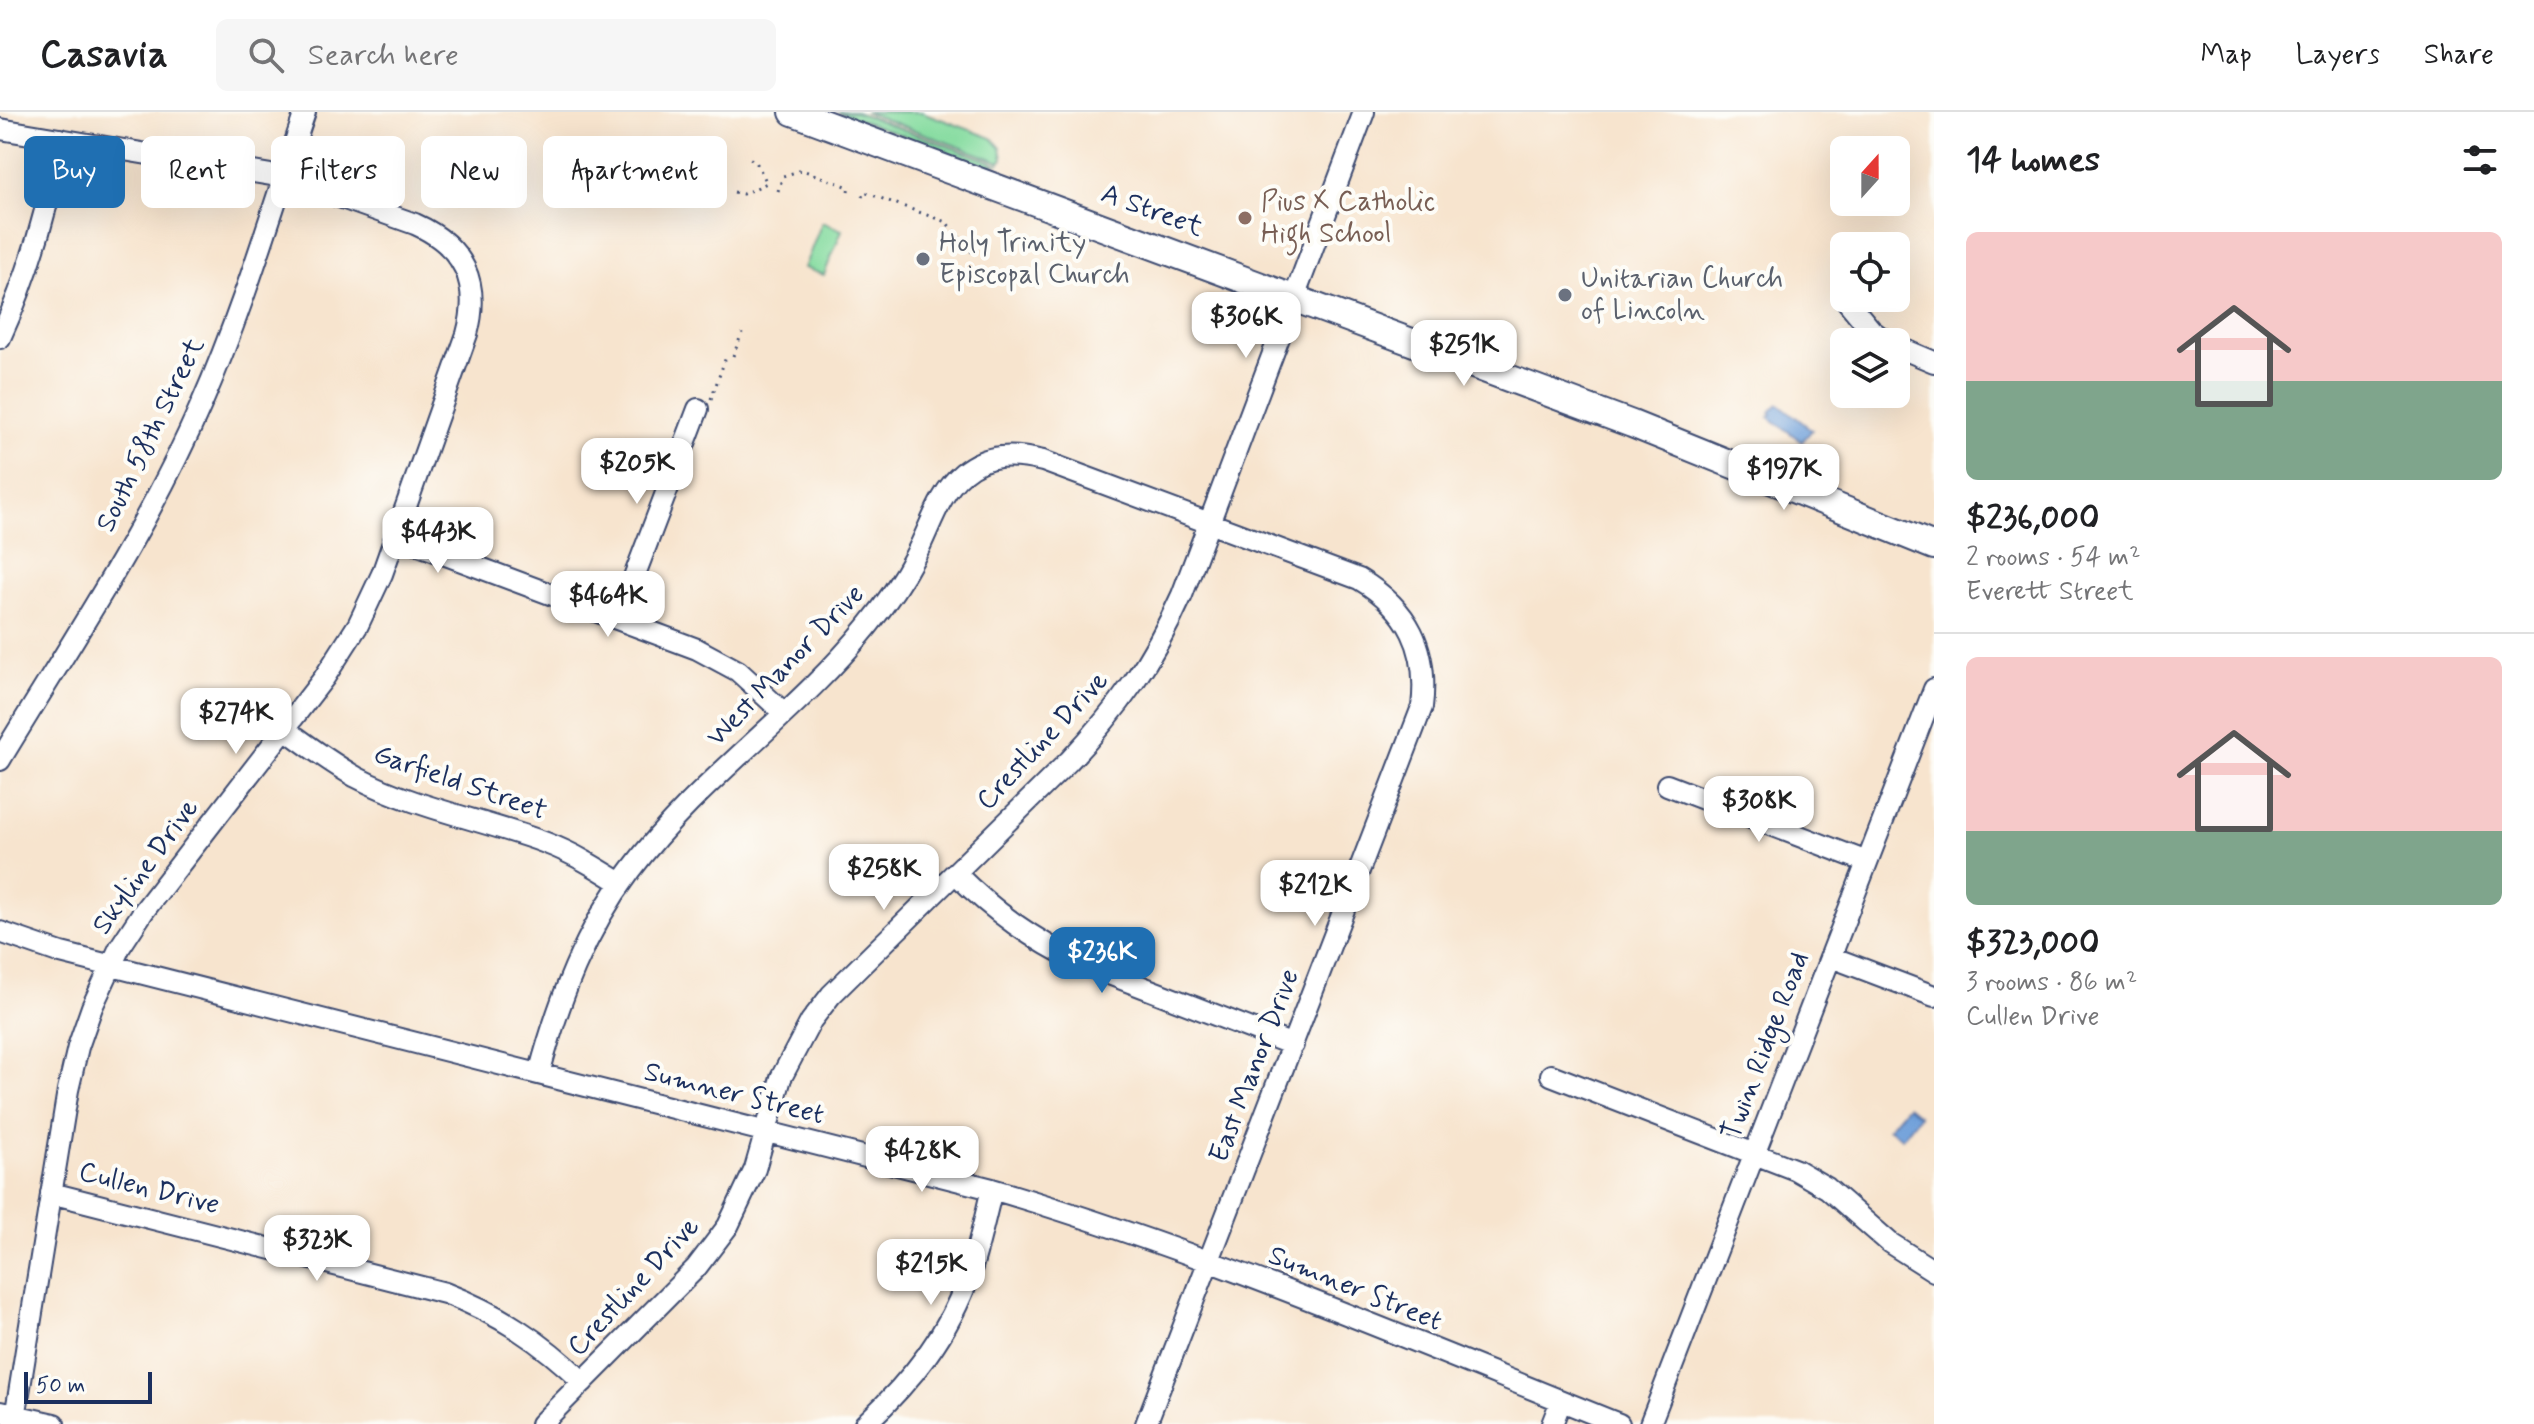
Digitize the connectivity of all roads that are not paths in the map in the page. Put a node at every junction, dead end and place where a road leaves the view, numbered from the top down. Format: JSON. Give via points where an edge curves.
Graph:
{"nodes":[{"id":1,"x":305,"y":112,"type":"edge"},
{"id":2,"x":793,"y":112,"type":"edge"},
{"id":3,"x":1364,"y":112,"type":"edge"},
{"id":4,"x":0,"y":129,"type":"edge"},
{"id":5,"x":43,"y":136,"type":"edge"},
{"id":6,"x":297,"y":136,"type":"edge"},
{"id":7,"x":125,"y":150,"type":"edge"},
{"id":8,"x":271,"y":175,"type":"edge"},
{"id":9,"x":48,"y":208,"type":"edge"},
{"id":10,"x":273,"y":208,"type":"edge"},
{"id":11,"x":367,"y":208,"type":"edge"},
{"id":12,"x":1293,"y":297,"type":"junction"},
{"id":13,"x":1856,"y":312,"type":"edge"},
{"id":14,"x":1869,"y":328,"type":"edge"},
{"id":15,"x":0,"y":338,"type":"edge"},
{"id":16,"x":1910,"y":352,"type":"edge"},
{"id":17,"x":1934,"y":362,"type":"edge"},
{"id":18,"x":702,"y":410,"type":"road end"},
{"id":19,"x":1209,"y":523,"type":"junction"},
{"id":20,"x":395,"y":536,"type":"junction"},
{"id":21,"x":1934,"y":546,"type":"edge"},
{"id":22,"x":618,"y":619,"type":"junction"},
{"id":23,"x":1934,"y":689,"type":"edge"},
{"id":24,"x":784,"y":713,"type":"junction"},
{"id":25,"x":285,"y":729,"type":"junction"},
{"id":26,"x":7,"y":733,"type":"edge"},
{"id":27,"x":0,"y":760,"type":"edge"},
{"id":28,"x":1667,"y":785,"type":"dead end"},
{"id":29,"x":1867,"y":862,"type":"junction"},
{"id":30,"x":955,"y":873,"type":"junction"},
{"id":31,"x":621,"y":883,"type":"junction"},
{"id":32,"x":0,"y":932,"type":"edge"},
{"id":33,"x":1831,"y":957,"type":"junction"},
{"id":34,"x":110,"y":965,"type":"junction"},
{"id":35,"x":1934,"y":996,"type":"edge"},
{"id":36,"x":1293,"y":1045,"type":"junction"},
{"id":37,"x":539,"y":1074,"type":"junction"},
{"id":38,"x":1551,"y":1075,"type":"dead end"},
{"id":39,"x":765,"y":1131,"type":"junction"},
{"id":40,"x":1755,"y":1153,"type":"junction"},
{"id":41,"x":992,"y":1189,"type":"junction"},
{"id":42,"x":51,"y":1193,"type":"junction"},
{"id":43,"x":1209,"y":1261,"type":"junction"},
{"id":44,"x":1934,"y":1271,"type":"edge"},
{"id":45,"x":583,"y":1382,"type":"junction"},
{"id":46,"x":1561,"y":1401,"type":"junction"},
{"id":47,"x":10,"y":1417,"type":"edge"},
{"id":48,"x":54,"y":1424,"type":"edge"},
{"id":49,"x":541,"y":1424,"type":"edge"},
{"id":50,"x":865,"y":1424,"type":"edge"},
{"id":51,"x":1146,"y":1424,"type":"edge"},
{"id":52,"x":1552,"y":1424,"type":"edge"},
{"id":53,"x":1619,"y":1424,"type":"edge"},
{"id":54,"x":1650,"y":1424,"type":"edge"}],
"edges":[{"from":1,"to":6,"type":"street","name":"South 58th Street"},
{"from":2,"to":12,"type":"main road","name":"A Street"},
{"from":3,"to":12,"type":"street","name":"Crestline Drive"},
{"from":4,"to":5,"type":"street","name":"Skyline Drive"},
{"from":7,"to":8,"type":"street","name":"Skyline Drive"},
{"from":9,"to":15,"type":"street"},
{"from":10,"to":26,"type":"street","name":"South 58th Street","via":[[230,335],[166,479],[130,546]]},
{"from":11,"to":20,"type":"street","name":"Skyline Drive","via":[[427,230],[456,252],[470,281],[467,334]]},
{"from":12,"to":19,"type":"street","name":"Crestline Drive"},
{"from":12,"to":21,"type":"main road","name":"A Street","via":[[1652,432]]},
{"from":13,"to":14,"type":"street"},
{"from":16,"to":17,"type":"street"},
{"from":18,"to":22,"type":"street"},
{"from":19,"to":24,"type":"street","name":"West Manor Drive","via":[[1026,457],[977,463],[952,483],[880,611]]},
{"from":19,"to":30,"type":"street","name":"Crestline Drive","via":[[1161,641],[1136,682],[1102,726]]},
{"from":19,"to":36,"type":"street","name":"East Manor Drive","via":[[1377,590],[1406,621],[1422,660],[1425,686],[1418,722]]},
{"from":20,"to":22,"type":"street"},
{"from":20,"to":25,"type":"street","name":"Skyline Drive","via":[[358,625]]},
{"from":22,"to":24,"type":"street","via":[[725,663]]},
{"from":23,"to":29,"type":"street","name":"Twin Ridge Road"},
{"from":24,"to":31,"type":"street","name":"West Manor Drive","via":[[664,831]]},
{"from":25,"to":31,"type":"street","name":"Garfield Street","via":[[358,778],[547,843]]},
{"from":25,"to":34,"type":"street","name":"Skyline Drive","via":[[143,912]]},
{"from":26,"to":27,"type":"street","name":"South 58th Street"},
{"from":28,"to":29,"type":"street"},
{"from":29,"to":33,"type":"street","name":"Twin Ridge Road"},
{"from":30,"to":36,"type":"street","via":[[997,912],[1050,948]]},
{"from":30,"to":39,"type":"street","name":"Crestline Drive","via":[[811,1021],[781,1078]]},
{"from":31,"to":37,"type":"street","name":"West Manor Drive","via":[[573,968]]},
{"from":32,"to":34,"type":"street","name":"Sumner Street"},
{"from":33,"to":35,"type":"street"},
{"from":33,"to":40,"type":"street","name":"Twin Ridge Road"},
{"from":34,"to":37,"type":"street","name":"Sumner Street"},
{"from":34,"to":42,"type":"street","name":"Skyline Drive","via":[[78,1047]]},
{"from":36,"to":43,"type":"street","name":"East Manor Drive"},
{"from":37,"to":39,"type":"street","name":"Sumner Street"},
{"from":38,"to":40,"type":"street"},
{"from":39,"to":41,"type":"street","name":"Sumner Street"},
{"from":39,"to":45,"type":"street","name":"Crestline Drive","via":[[744,1198],[710,1252]]},
{"from":40,"to":44,"type":"street","via":[[1827,1188],[1890,1243]]},
{"from":40,"to":54,"type":"street","name":"Twin Ridge Road"},
{"from":41,"to":43,"type":"street","name":"Sumner Street"},
{"from":41,"to":50,"type":"street","via":[[971,1270],[939,1340]]},
{"from":42,"to":45,"type":"street","name":"Cullen Drive","via":[[445,1293],[512,1323]]},
{"from":42,"to":47,"type":"street","name":"Skyline Drive"},
{"from":43,"to":46,"type":"street","name":"Sumner Street"},
{"from":43,"to":51,"type":"street","name":"East Manor Drive"},
{"from":45,"to":49,"type":"street","name":"Crestline Drive"},
{"from":46,"to":52,"type":"street"},
{"from":46,"to":53,"type":"street","name":"Sumner Street"},
{"from":47,"to":48,"type":"street"}]}
